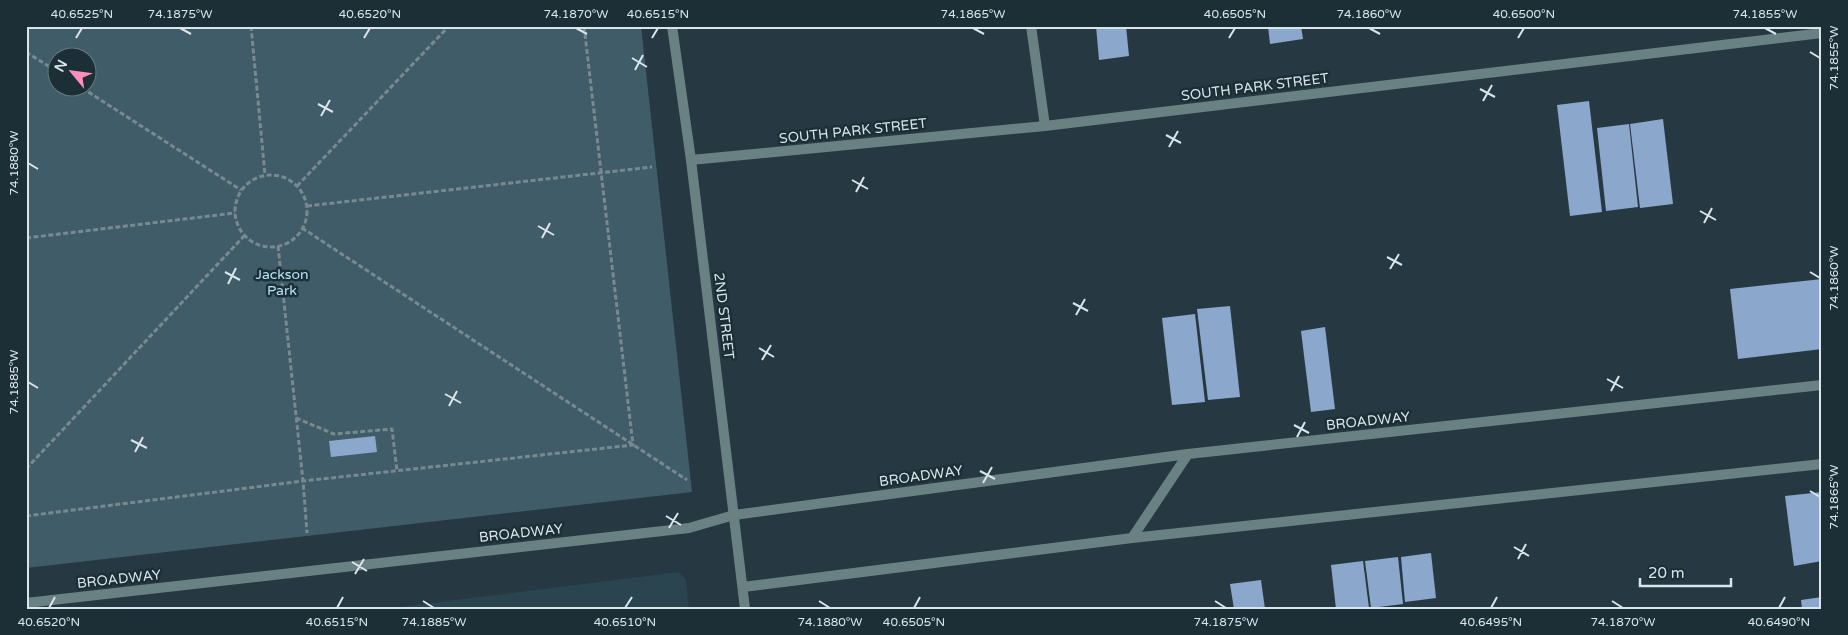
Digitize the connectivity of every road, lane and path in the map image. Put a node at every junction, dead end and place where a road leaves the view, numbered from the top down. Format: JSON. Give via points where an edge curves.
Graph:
{"nodes":[{"id":1,"x":251,"y":26,"type":"edge"},
{"id":2,"x":449,"y":26,"type":"edge"},
{"id":3,"x":584,"y":26,"type":"edge"},
{"id":4,"x":672,"y":26,"type":"edge"},
{"id":5,"x":1031,"y":26,"type":"edge"},
{"id":6,"x":1822,"y":32,"type":"edge"},
{"id":7,"x":26,"y":52,"type":"edge"},
{"id":8,"x":48,"y":66,"type":"edge"},
{"id":9,"x":98,"y":98,"type":"edge"},
{"id":10,"x":1045,"y":126,"type":"junction"},
{"id":11,"x":690,"y":160,"type":"junction"},
{"id":12,"x":652,"y":167,"type":"dead end"},
{"id":13,"x":602,"y":173,"type":"junction"},
{"id":14,"x":266,"y":175,"type":"junction"},
{"id":15,"x":297,"y":186,"type":"junction"},
{"id":16,"x":241,"y":190,"type":"junction"},
{"id":17,"x":307,"y":206,"type":"junction"},
{"id":18,"x":235,"y":213,"type":"junction"},
{"id":19,"x":302,"y":228,"type":"junction"},
{"id":20,"x":244,"y":236,"type":"junction"},
{"id":21,"x":26,"y":238,"type":"edge"},
{"id":22,"x":278,"y":246,"type":"junction"},
{"id":23,"x":1822,"y":385,"type":"edge"},
{"id":24,"x":296,"y":418,"type":"junction"},
{"id":25,"x":633,"y":445,"type":"junction"},
{"id":26,"x":1188,"y":454,"type":"junction"},
{"id":27,"x":1822,"y":464,"type":"edge"},
{"id":28,"x":26,"y":469,"type":"edge"},
{"id":29,"x":397,"y":471,"type":"junction"},
{"id":30,"x":687,"y":480,"type":"dead end"},
{"id":31,"x":303,"y":481,"type":"junction"},
{"id":32,"x":734,"y":515,"type":"junction"},
{"id":33,"x":26,"y":516,"type":"edge"},
{"id":34,"x":307,"y":533,"type":"dead end"},
{"id":35,"x":1132,"y":538,"type":"junction"},
{"id":36,"x":743,"y":587,"type":"junction"},
{"id":37,"x":26,"y":603,"type":"edge"},
{"id":38,"x":745,"y":609,"type":"edge"}],
"edges":[{"from":1,"to":14,"type":"path"},
{"from":2,"to":15,"type":"path"},
{"from":3,"to":13,"type":"path"},
{"from":4,"to":11,"type":"street","name":"2ND STREET"},
{"from":5,"to":10,"type":"street"},
{"from":6,"to":10,"type":"street","name":"SOUTH PARK STREET"},
{"from":7,"to":8,"type":"path"},
{"from":9,"to":16,"type":"path"},
{"from":10,"to":11,"type":"street","name":"SOUTH PARK STREET"},
{"from":11,"to":32,"type":"street","name":"2ND STREET"},
{"from":12,"to":13,"type":"path"},
{"from":13,"to":17,"type":"path"},
{"from":13,"to":25,"type":"path"},
{"from":14,"to":15,"type":"path","via":[[280,175]]},
{"from":14,"to":16,"type":"path","via":[[252,180]]},
{"from":15,"to":17,"type":"path"},
{"from":16,"to":18,"type":"path"},
{"from":17,"to":19,"type":"path"},
{"from":18,"to":20,"type":"path","via":[[237,225]]},
{"from":18,"to":21,"type":"path"},
{"from":19,"to":22,"type":"path","via":[[286,244]]},
{"from":19,"to":25,"type":"path"},
{"from":20,"to":22,"type":"path","via":[[257,244]]},
{"from":20,"to":28,"type":"path"},
{"from":22,"to":24,"type":"path"},
{"from":23,"to":26,"type":"street","name":"BROADWAY"},
{"from":24,"to":29,"type":"path","via":[[334,434],[392,430]]},
{"from":24,"to":31,"type":"path"},
{"from":25,"to":29,"type":"path"},
{"from":25,"to":30,"type":"path"},
{"from":26,"to":32,"type":"street","name":"BROADWAY"},
{"from":26,"to":35,"type":"street"},
{"from":27,"to":35,"type":"street"},
{"from":29,"to":31,"type":"path"},
{"from":31,"to":33,"type":"path"},
{"from":31,"to":34,"type":"path"},
{"from":32,"to":36,"type":"street","name":"2ND STREET"},
{"from":32,"to":37,"type":"street","name":"BROADWAY","via":[[689,528]]},
{"from":35,"to":36,"type":"street"},
{"from":36,"to":38,"type":"street","name":"2ND STREET"}]}
